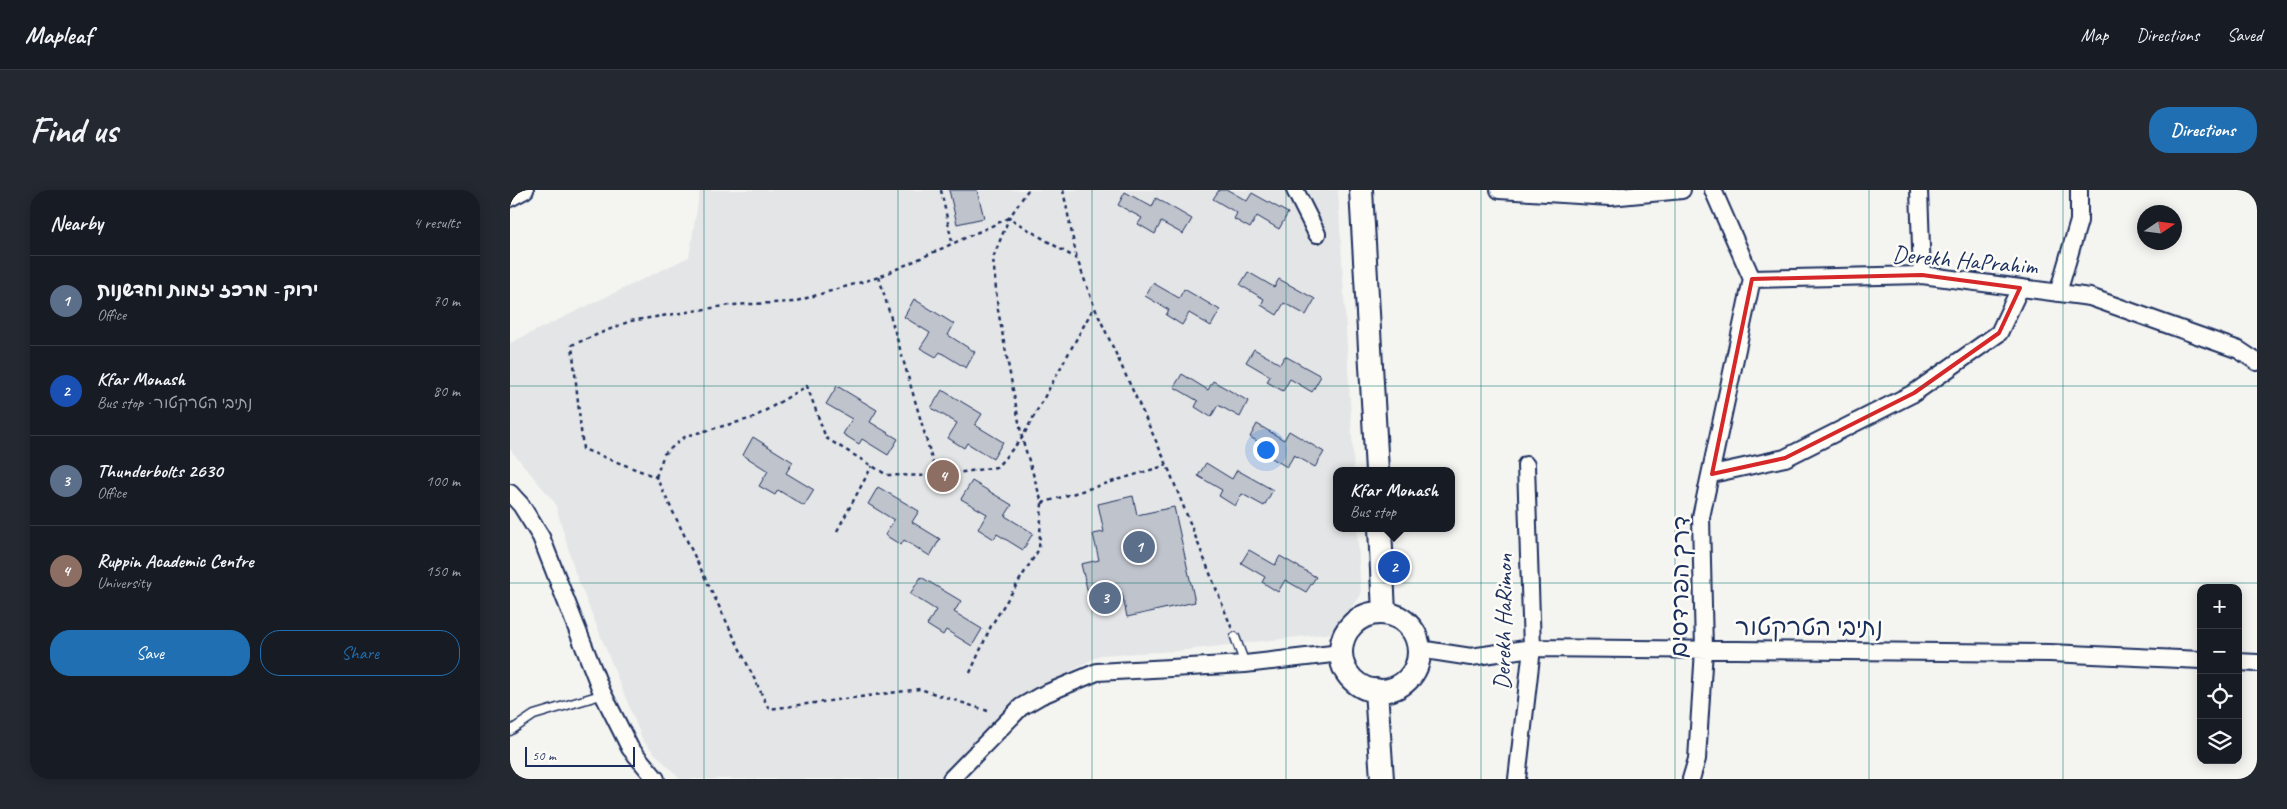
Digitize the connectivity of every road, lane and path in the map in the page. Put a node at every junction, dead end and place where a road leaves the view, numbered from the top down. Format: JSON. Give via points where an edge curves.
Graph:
{"nodes":[{"id":1,"x":525,"y":190,"type":"edge"},
{"id":2,"x":940,"y":190,"type":"edge"},
{"id":3,"x":1028,"y":190,"type":"edge"},
{"id":4,"x":1063,"y":190,"type":"edge"},
{"id":5,"x":1295,"y":190,"type":"edge"},
{"id":6,"x":1361,"y":190,"type":"edge"},
{"id":7,"x":1499,"y":190,"type":"edge"},
{"id":8,"x":1682,"y":190,"type":"edge"},
{"id":9,"x":1713,"y":190,"type":"edge"},
{"id":10,"x":1920,"y":190,"type":"edge"},
{"id":11,"x":2079,"y":190,"type":"edge"},
{"id":12,"x":510,"y":198,"type":"edge"},
{"id":13,"x":1009,"y":218,"type":"junction"},
{"id":14,"x":1317,"y":234,"type":"dead end"},
{"id":15,"x":952,"y":242,"type":"junction"},
{"id":16,"x":1077,"y":259,"type":"junction"},
{"id":17,"x":1922,"y":275,"type":"junction"},
{"id":18,"x":879,"y":277,"type":"junction"},
{"id":19,"x":1752,"y":279,"type":"junction"},
{"id":20,"x":2020,"y":288,"type":"junction"},
{"id":21,"x":2058,"y":293,"type":"junction"},
{"id":22,"x":1094,"y":306,"type":"junction"},
{"id":23,"x":2257,"y":362,"type":"edge"},
{"id":24,"x":1022,"y":438,"type":"junction"},
{"id":25,"x":1167,"y":464,"type":"junction"},
{"id":26,"x":1526,"y":465,"type":"dead end"},
{"id":27,"x":872,"y":466,"type":"junction"},
{"id":28,"x":1376,"y":467,"type":"edge"},
{"id":29,"x":1712,"y":474,"type":"junction"},
{"id":30,"x":937,"y":476,"type":"junction"},
{"id":31,"x":656,"y":477,"type":"junction"},
{"id":32,"x":510,"y":493,"type":"edge"},
{"id":33,"x":1042,"y":503,"type":"junction"},
{"id":34,"x":837,"y":531,"type":"dead end"},
{"id":35,"x":1380,"y":532,"type":"edge"},
{"id":36,"x":1384,"y":613,"type":"junction"},
{"id":37,"x":1235,"y":637,"type":"joint"},
{"id":38,"x":1532,"y":648,"type":"junction"},
{"id":39,"x":1418,"y":649,"type":"junction"},
{"id":40,"x":1704,"y":650,"type":"junction"},
{"id":41,"x":1341,"y":653,"type":"junction"},
{"id":42,"x":2197,"y":660,"type":"edge"},
{"id":43,"x":2242,"y":662,"type":"edge"},
{"id":44,"x":2257,"y":663,"type":"edge"},
{"id":45,"x":1245,"y":664,"type":"junction"},
{"id":46,"x":970,"y":673,"type":"dead end"},
{"id":47,"x":1376,"y":690,"type":"junction"},
{"id":48,"x":604,"y":694,"type":"junction"},
{"id":49,"x":988,"y":711,"type":"dead end"},
{"id":50,"x":510,"y":731,"type":"edge"},
{"id":51,"x":656,"y":779,"type":"edge"},
{"id":52,"x":951,"y":779,"type":"edge"},
{"id":53,"x":1382,"y":779,"type":"edge"},
{"id":54,"x":1517,"y":779,"type":"edge"},
{"id":55,"x":1691,"y":779,"type":"edge"}],
"edges":[{"from":1,"to":12,"type":"street"},
{"from":2,"to":15,"type":"path"},
{"from":3,"to":13,"type":"path"},
{"from":4,"to":16,"type":"path"},
{"from":5,"to":14,"type":"street"},
{"from":6,"to":28,"type":"main road"},
{"from":7,"to":8,"type":"street","via":[[1610,197]]},
{"from":9,"to":19,"type":"street"},
{"from":10,"to":17,"type":"street"},
{"from":11,"to":21,"type":"street","via":[[2079,221]]},
{"from":13,"to":15,"type":"path"},
{"from":13,"to":16,"type":"path"},
{"from":13,"to":24,"type":"path","via":[[993,258],[998,310]]},
{"from":15,"to":18,"type":"path"},
{"from":16,"to":22,"type":"path"},
{"from":17,"to":19,"type":"street","name":"Derekh HaPrahim"},
{"from":17,"to":20,"type":"street","name":"Derekh HaPrahim"},
{"from":18,"to":30,"type":"path"},
{"from":18,"to":31,"type":"path","via":[[794,302],[731,305],[630,321],[572,346],[583,449]]},
{"from":19,"to":29,"type":"street","name":"דרך הפרדסים"},
{"from":20,"to":21,"type":"street","name":"Derekh HaPrahim"},
{"from":20,"to":29,"type":"street","via":[[1999,333],[1914,393],[1785,458]]},
{"from":21,"to":23,"type":"street","name":"Derekh HaPrahim","via":[[2090,297],[2239,350]]},
{"from":22,"to":24,"type":"path"},
{"from":22,"to":25,"type":"path"},
{"from":24,"to":30,"type":"path","via":[[997,467]]},
{"from":24,"to":33,"type":"path"},
{"from":25,"to":33,"type":"path"},
{"from":25,"to":37,"type":"path"},
{"from":26,"to":38,"type":"street","name":"Derekh HaRimon"},
{"from":27,"to":30,"type":"path","via":[[887,476]]},
{"from":27,"to":31,"type":"path","via":[[826,438],[807,386],[753,418],[686,436],[664,454]]},
{"from":27,"to":34,"type":"path"},
{"from":29,"to":40,"type":"street","name":"דרך הפרדסים","via":[[1701,517]]},
{"from":31,"to":49,"type":"path","via":[[769,709],[920,688]]},
{"from":32,"to":48,"type":"street","via":[[541,537]]},
{"from":33,"to":46,"type":"path","via":[[1039,549],[992,626]]},
{"from":35,"to":36,"type":"main road"},
{"from":36,"to":39,"type":"main road","via":[[1404,621],[1416,639]]},
{"from":36,"to":41,"type":"main road","via":[[1359,619],[1349,628]]},
{"from":37,"to":45,"type":"lane"},
{"from":38,"to":39,"type":"street","name":"נתיבי הטרקטור","via":[[1471,657]]},
{"from":38,"to":40,"type":"street","name":"נתיבי הטרקטור"},
{"from":38,"to":54,"type":"street","name":"Derekh HaRimon"},
{"from":39,"to":47,"type":"main road","via":[[1416,666],[1407,680],[1387,690]]},
{"from":40,"to":42,"type":"street","name":"נתיבי הטרקטור","via":[[2050,653]]},
{"from":40,"to":55,"type":"street","name":"דרך הפרדסים","via":[[1697,759]]},
{"from":41,"to":45,"type":"street"},
{"from":41,"to":47,"type":"main road","via":[[1343,664],[1356,682]]},
{"from":43,"to":44,"type":"street"},
{"from":45,"to":52,"type":"street","via":[[1097,672],[1021,707]]},
{"from":47,"to":53,"type":"main road"},
{"from":48,"to":50,"type":"lane","via":[[534,715]]},
{"from":48,"to":51,"type":"street","via":[[630,748]]}]}
